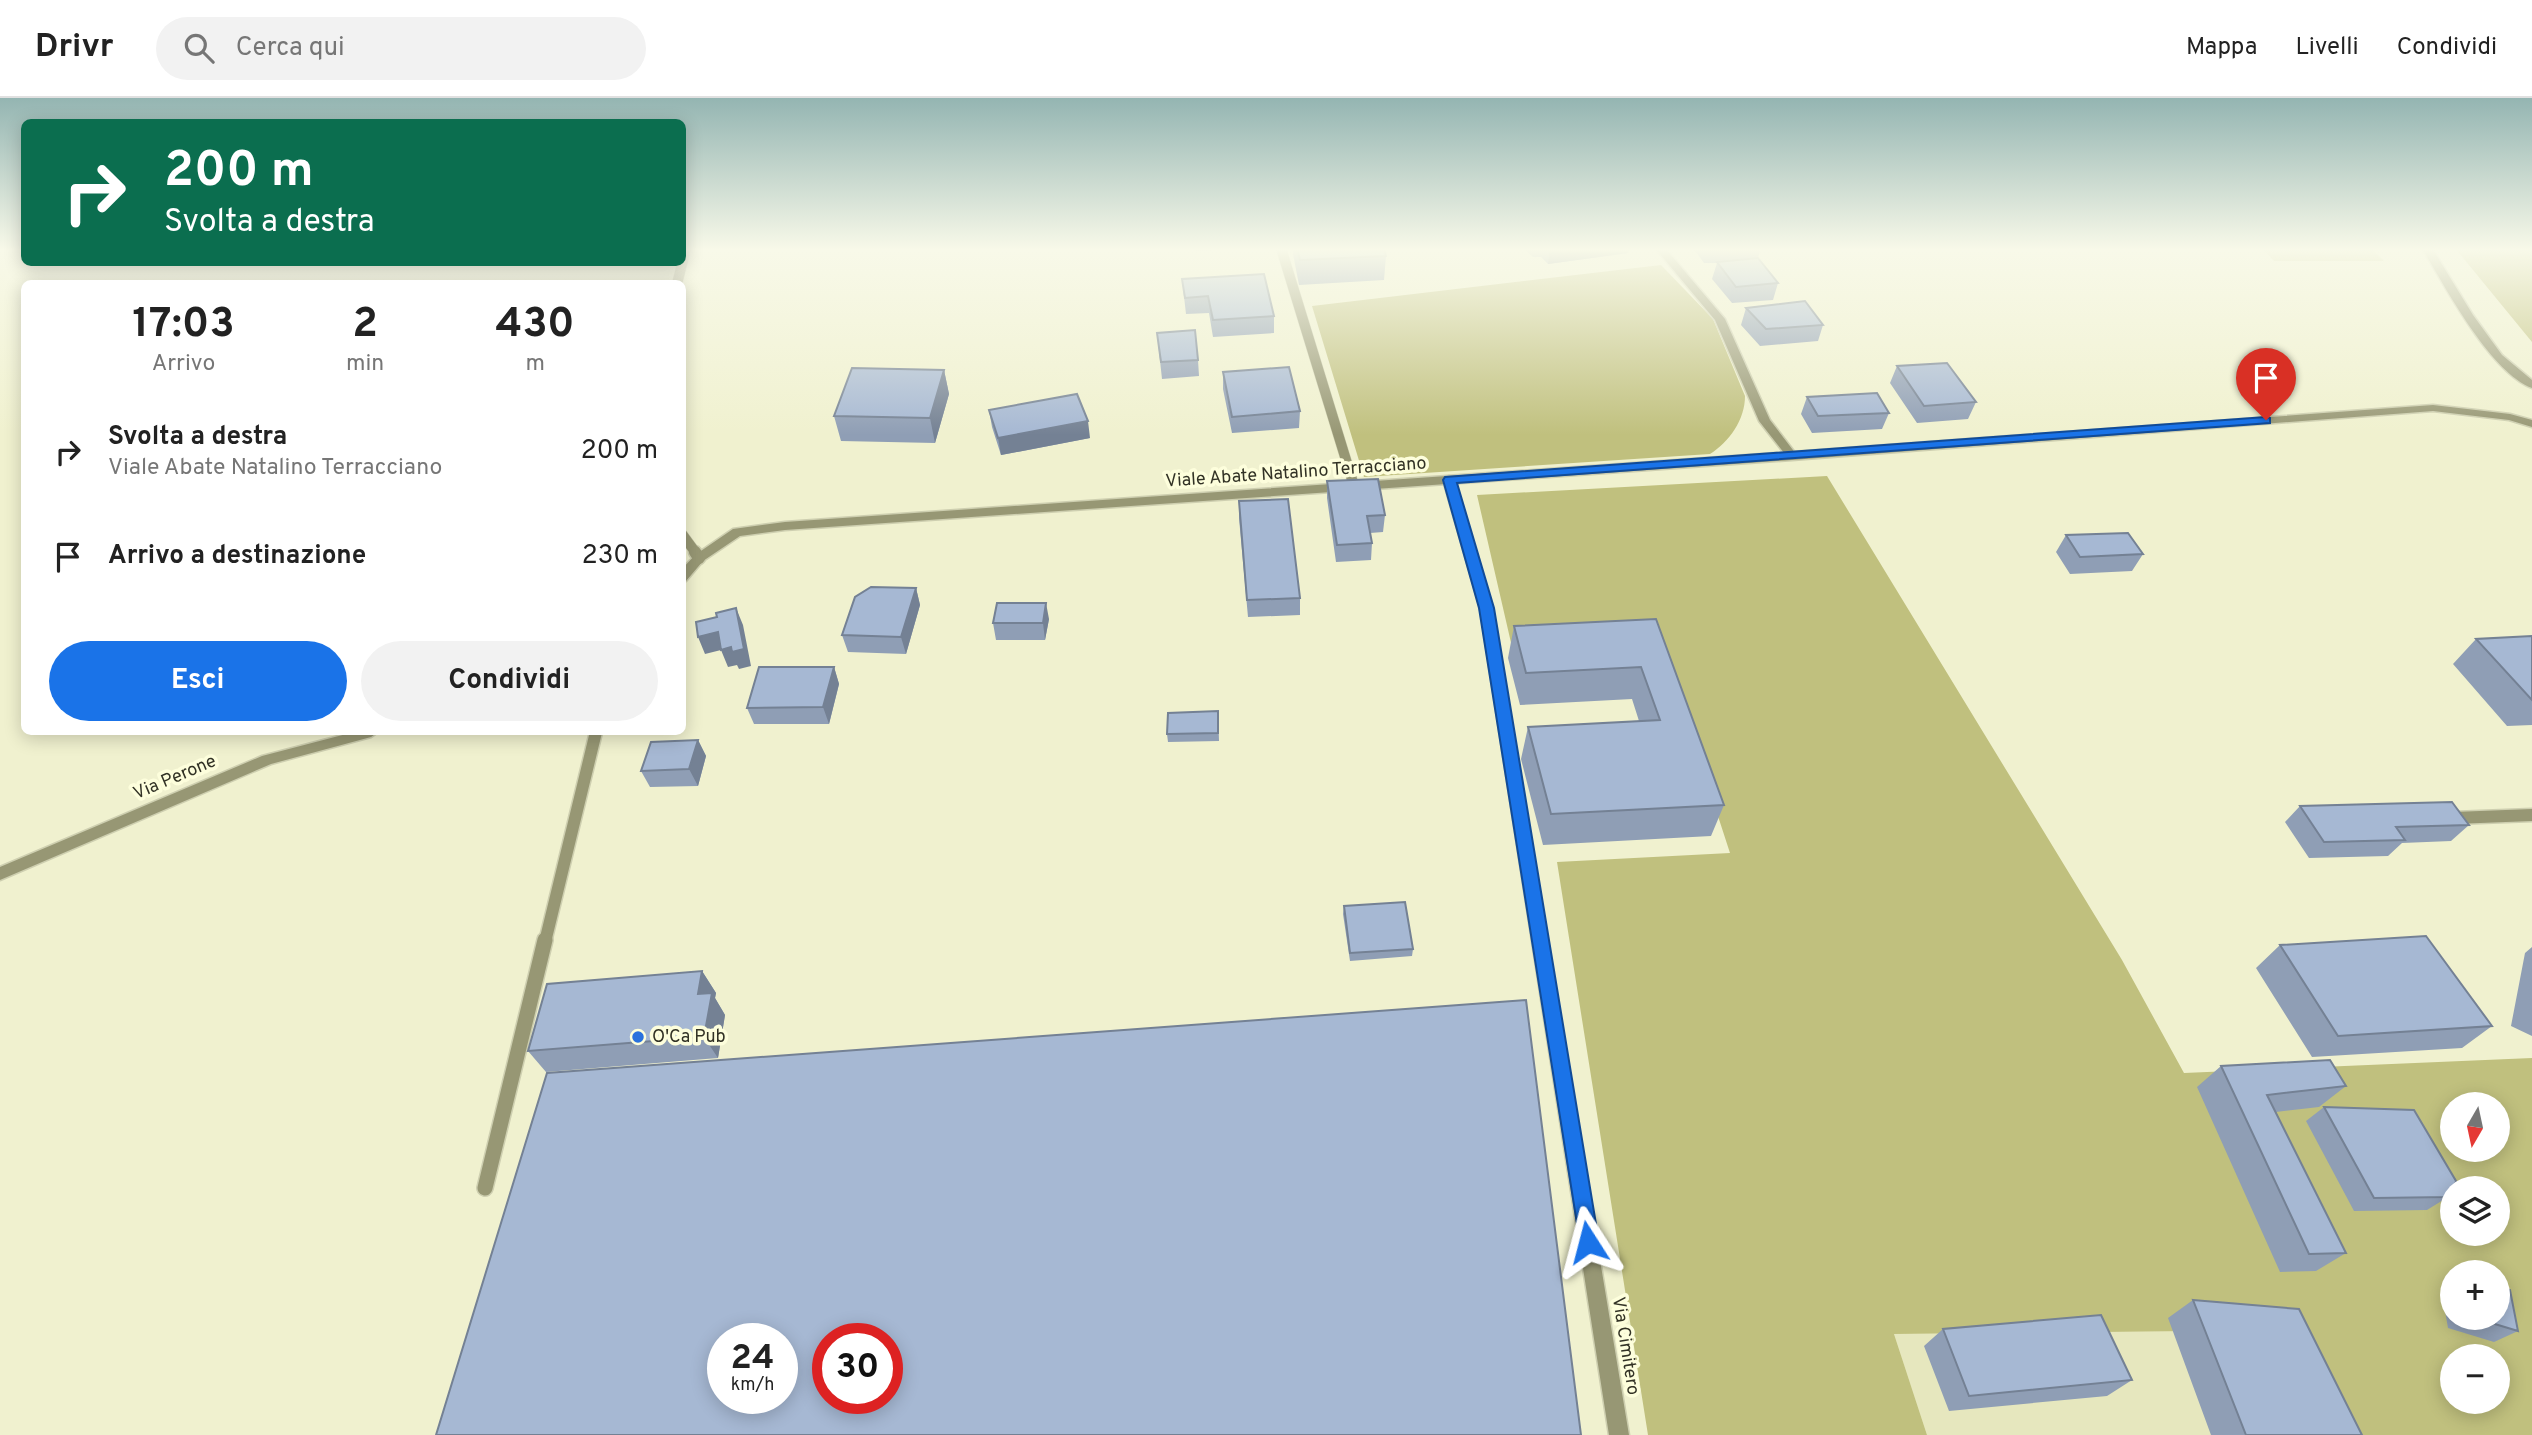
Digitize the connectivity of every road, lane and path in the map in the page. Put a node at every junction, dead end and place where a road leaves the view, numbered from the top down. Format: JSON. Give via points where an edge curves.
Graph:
{"nodes":[{"id":1,"x":1300,"y":310,"type":"edge"},
{"id":2,"x":1713,"y":310,"type":"edge"},
{"id":3,"x":2465,"y":310,"type":"edge"},
{"id":4,"x":2532,"y":385,"type":"edge"},
{"id":5,"x":2532,"y":424,"type":"edge"},
{"id":6,"x":1792,"y":456,"type":"junction"},
{"id":7,"x":1450,"y":480,"type":"junction"},
{"id":8,"x":1354,"y":486,"type":"junction"},
{"id":9,"x":686,"y":540,"type":"edge"},
{"id":10,"x":698,"y":558,"type":"junction"},
{"id":11,"x":686,"y":573,"type":"edge"},
{"id":12,"x":359,"y":735,"type":"edge"},
{"id":13,"x":595,"y":735,"type":"edge"},
{"id":14,"x":2532,"y":815,"type":"edge"},
{"id":15,"x":2454,"y":818,"type":"edge"},
{"id":16,"x":0,"y":874,"type":"edge"},
{"id":17,"x":485,"y":1188,"type":"dead end"},
{"id":18,"x":1619,"y":1435,"type":"edge"}],
"edges":[{"from":1,"to":8,"type":"lane"},
{"from":2,"to":6,"type":"street","via":[[1765,421]]},
{"from":3,"to":4,"type":"street","via":[[2498,357]]},
{"from":5,"to":6,"type":"street","name":"Viale Abate Natalino Terracciano","via":[[2433,408]]},
{"from":6,"to":7,"type":"street","name":"Viale Abate Natalino Terracciano"},
{"from":7,"to":8,"type":"street","name":"Viale Abate Natalino Terracciano"},
{"from":7,"to":18,"type":"street","name":"Via Cimitero","via":[[1486,608]]},
{"from":8,"to":10,"type":"street","name":"Viale Abate Natalino Terracciano","via":[[785,526],[737,532]]},
{"from":9,"to":10,"type":"lane"},
{"from":10,"to":11,"type":"street"},
{"from":12,"to":16,"type":"street","name":"Via Perone","via":[[267,760]]},
{"from":13,"to":17,"type":"lane"},
{"from":14,"to":15,"type":"lane"}]}
